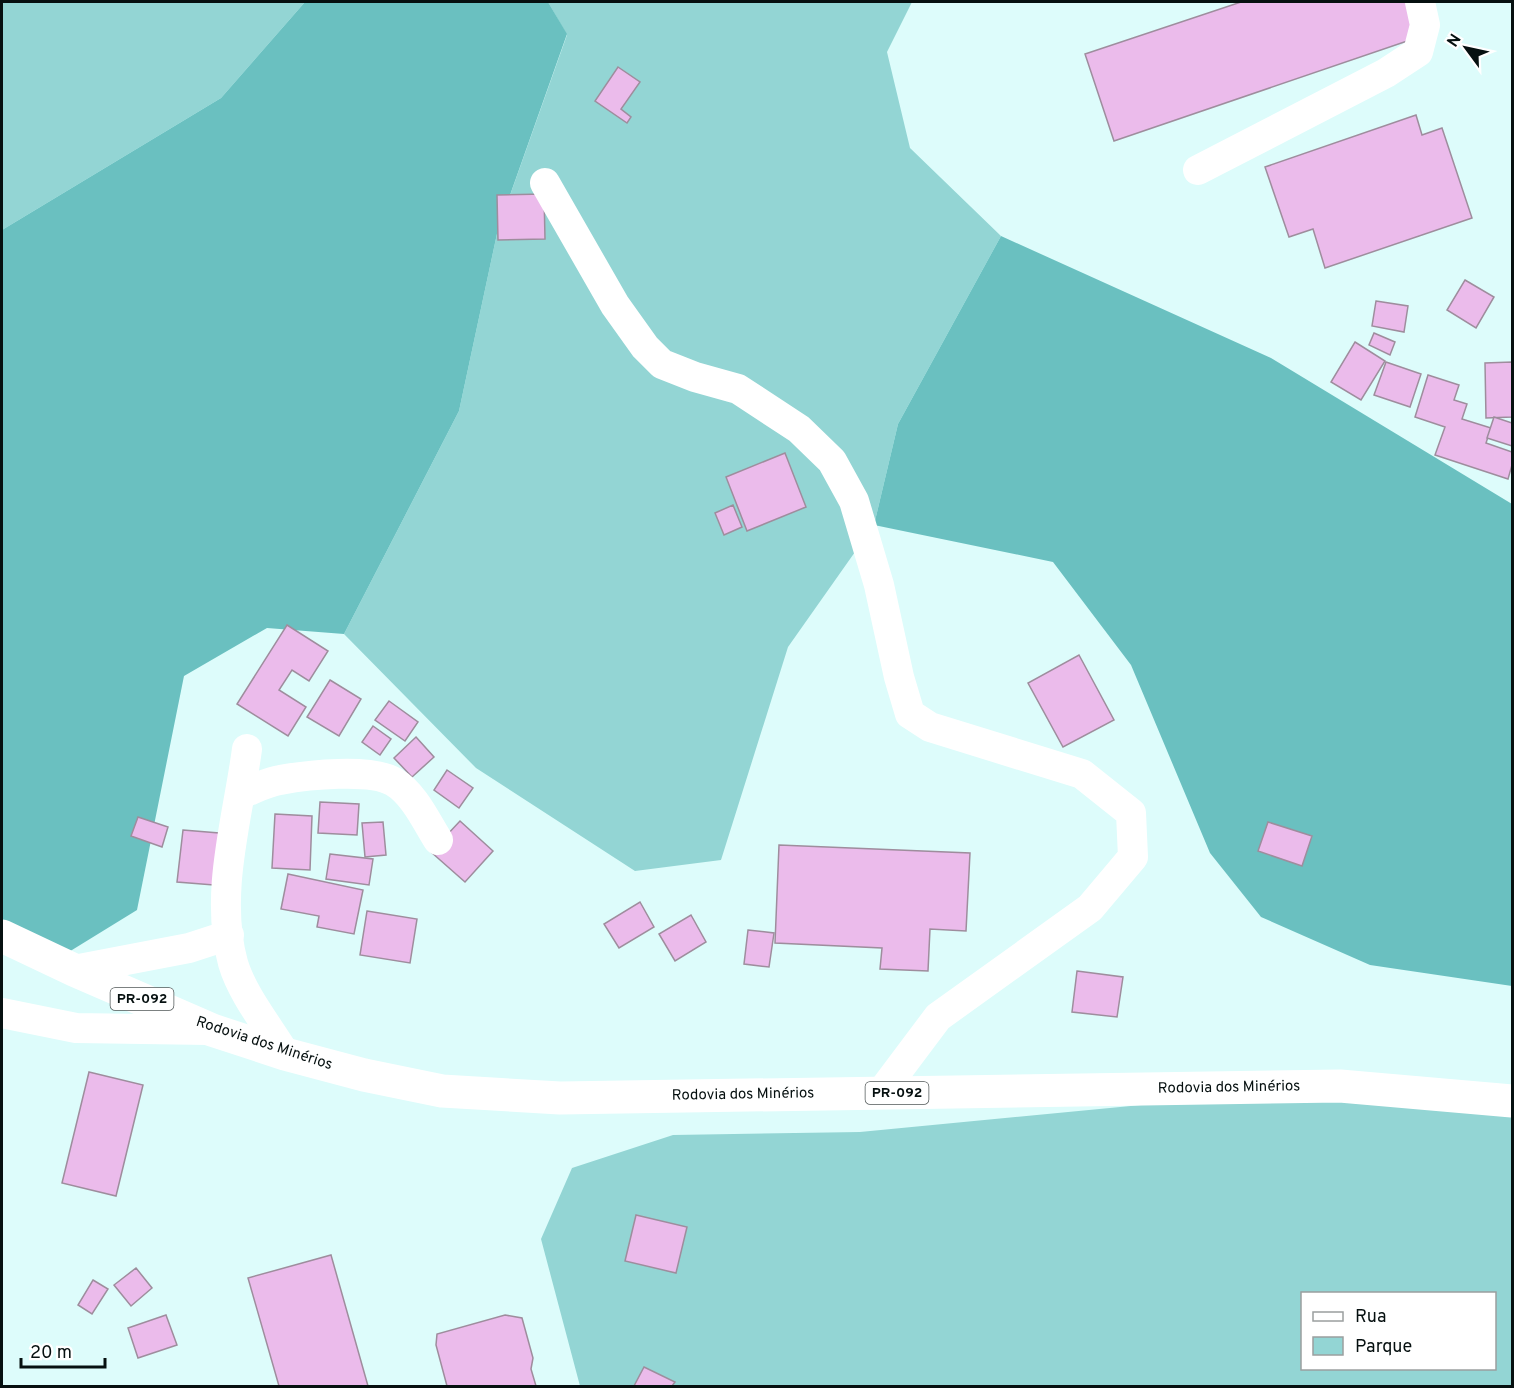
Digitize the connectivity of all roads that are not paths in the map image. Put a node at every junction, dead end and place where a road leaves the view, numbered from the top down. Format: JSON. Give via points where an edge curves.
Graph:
{"nodes":[{"id":1,"x":1420,"y":2,"type":"edge"},
{"id":2,"x":1198,"y":170,"type":"dead end"},
{"id":3,"x":545,"y":183,"type":"dead end"},
{"id":4,"x":247,"y":749,"type":"dead end"},
{"id":5,"x":241,"y":794,"type":"junction"},
{"id":6,"x":438,"y":840,"type":"dead end"},
{"id":7,"x":229,"y":935,"type":"junction"},
{"id":8,"x":2,"y":936,"type":"edge"},
{"id":9,"x":74,"y":970,"type":"junction"},
{"id":10,"x":2,"y":1013,"type":"edge"},
{"id":11,"x":212,"y":1030,"type":"junction"},
{"id":12,"x":285,"y":1054,"type":"junction"},
{"id":13,"x":881,"y":1093,"type":"junction"},
{"id":14,"x":1512,"y":1101,"type":"edge"}],
"edges":[{"from":1,"to":2,"type":"street","via":[[1425,24],[1418,52],[1386,73]]},
{"from":3,"to":13,"type":"street","via":[[615,305],[662,364],[738,389],[799,429],[832,461],[854,501],[910,714],[930,727],[1082,774],[1131,813],[1133,857],[1090,908],[938,1017]]},
{"from":4,"to":5,"type":"street"},
{"from":5,"to":6,"type":"street","via":[[278,780],[381,776],[395,782],[409,796]]},
{"from":5,"to":7,"type":"street","via":[[228,865]]},
{"from":7,"to":9,"type":"street","via":[[189,948]]},
{"from":7,"to":12,"type":"street","via":[[233,963],[244,987]]},
{"from":8,"to":9,"type":"main road","name":"Rodovia dos Minérios","number":"PR-092"},
{"from":9,"to":11,"type":"main road","name":"Rodovia dos Minérios","number":"PR-092"},
{"from":10,"to":11,"type":"street","via":[[76,1028]]},
{"from":11,"to":12,"type":"main road","name":"Rodovia dos Minérios","number":"PR-092"},
{"from":12,"to":13,"type":"main road","name":"Rodovia dos Minérios","number":"PR-092","via":[[442,1091],[560,1098]]},
{"from":13,"to":14,"type":"main road","name":"Rodovia dos Minérios","number":"PR-092","via":[[1340,1086]]}]}
